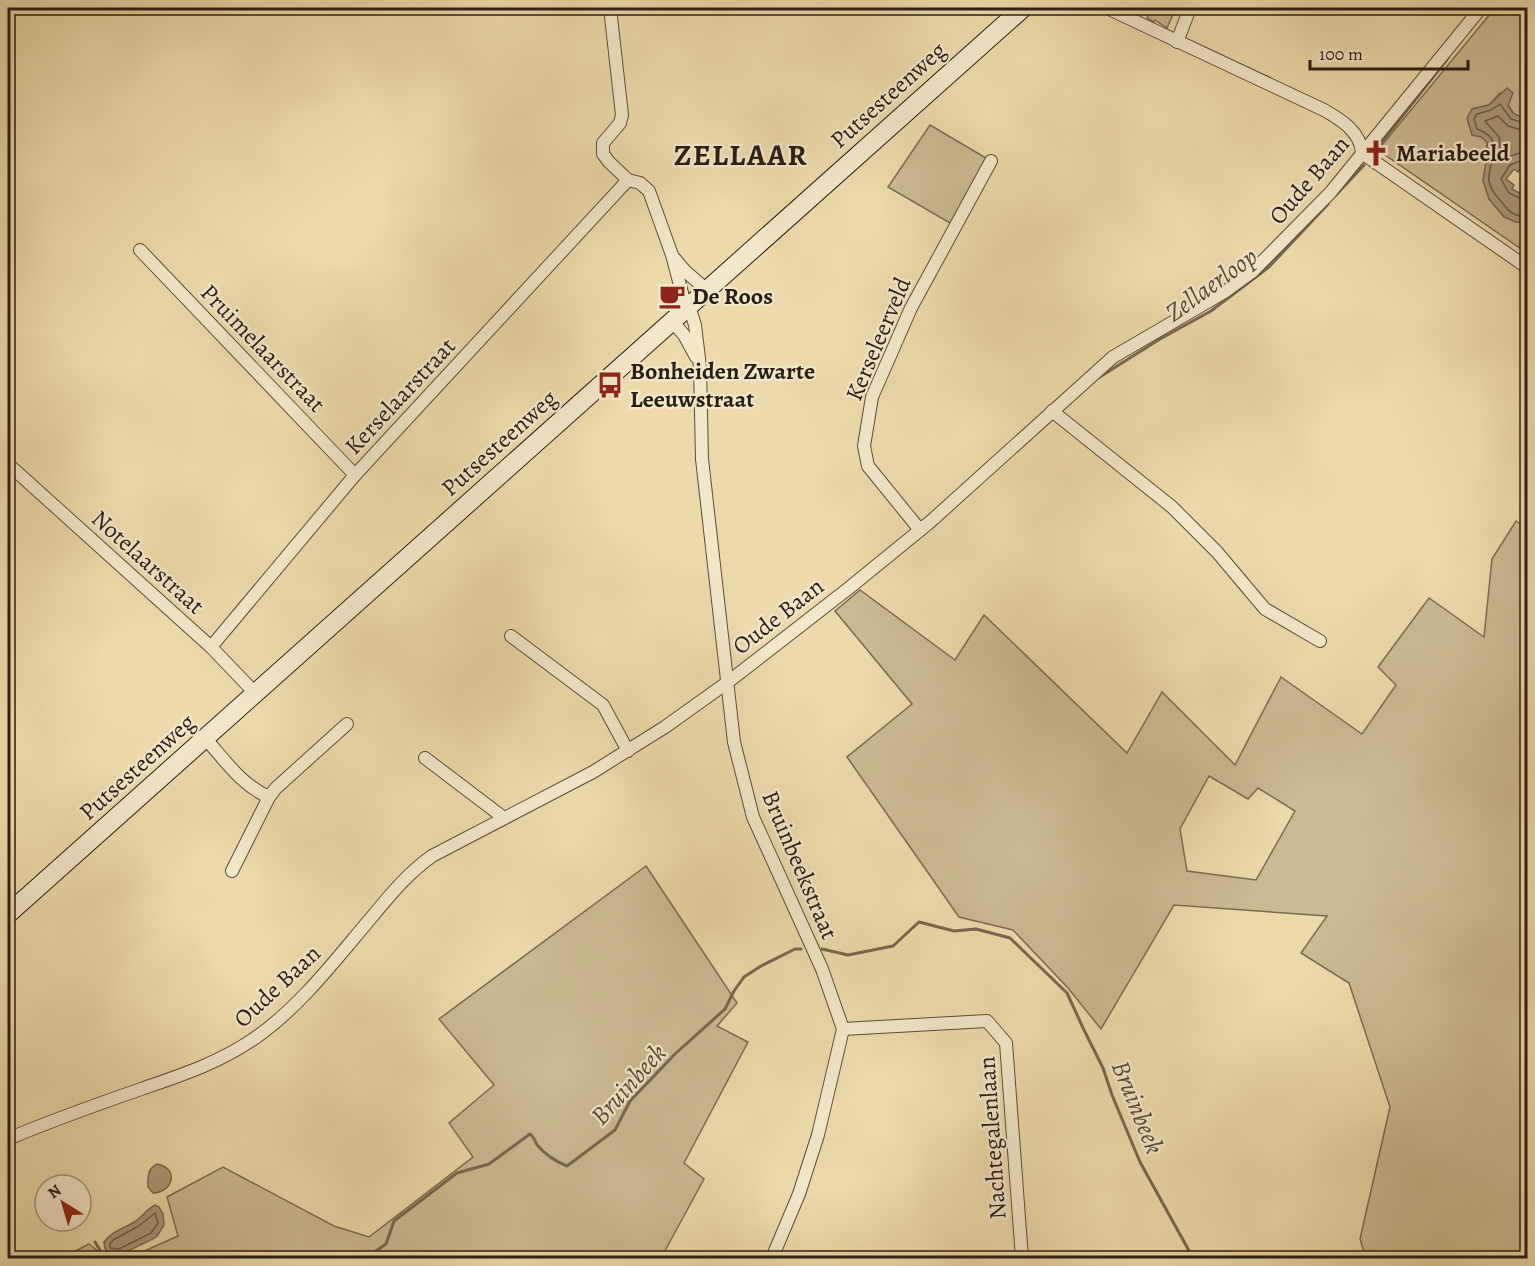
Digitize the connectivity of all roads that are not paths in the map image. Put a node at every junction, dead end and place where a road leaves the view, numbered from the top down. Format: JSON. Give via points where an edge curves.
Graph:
{"nodes":[{"id":1,"x":610,"y":8,"type":"edge"},
{"id":2,"x":1023,"y":8,"type":"edge"},
{"id":3,"x":1107,"y":8,"type":"edge"},
{"id":4,"x":1190,"y":8,"type":"edge"},
{"id":5,"x":1481,"y":8,"type":"edge"},
{"id":6,"x":1177,"y":42,"type":"junction"},
{"id":7,"x":1362,"y":153,"type":"junction"},
{"id":8,"x":992,"y":161,"type":"dead end"},
{"id":9,"x":628,"y":180,"type":"junction"},
{"id":10,"x":140,"y":250,"type":"dead end"},
{"id":11,"x":672,"y":255,"type":"junction"},
{"id":12,"x":1527,"y":268,"type":"edge"},
{"id":13,"x":707,"y":290,"type":"junction"},
{"id":14,"x":688,"y":307,"type":"junction"},
{"id":15,"x":672,"y":321,"type":"junction"},
{"id":16,"x":700,"y":366,"type":"junction"},
{"id":17,"x":1052,"y":411,"type":"junction"},
{"id":18,"x":8,"y":464,"type":"edge"},
{"id":19,"x":355,"y":475,"type":"junction"},
{"id":20,"x":920,"y":530,"type":"junction"},
{"id":21,"x":511,"y":636,"type":"dead end"},
{"id":22,"x":1320,"y":641,"type":"dead end"},
{"id":23,"x":211,"y":647,"type":"junction"},
{"id":24,"x":728,"y":682,"type":"junction"},
{"id":25,"x":256,"y":694,"type":"junction"},
{"id":26,"x":347,"y":724,"type":"dead end"},
{"id":27,"x":205,"y":738,"type":"junction"},
{"id":28,"x":628,"y":751,"type":"junction"},
{"id":29,"x":425,"y":758,"type":"dead end"},
{"id":30,"x":269,"y":797,"type":"junction"},
{"id":31,"x":504,"y":818,"type":"junction"},
{"id":32,"x":232,"y":871,"type":"dead end"},
{"id":33,"x":8,"y":914,"type":"edge"},
{"id":34,"x":843,"y":1029,"type":"junction"},
{"id":35,"x":8,"y":1139,"type":"edge"},
{"id":36,"x":772,"y":1258,"type":"edge"},
{"id":37,"x":1022,"y":1258,"type":"edge"}],
"edges":[{"from":1,"to":9,"type":"street","name":"Bruinbeekstraat","via":[[622,115],[603,143],[603,154]]},
{"from":2,"to":13,"type":"main road","name":"Putsesteenweg"},
{"from":3,"to":6,"type":"street"},
{"from":4,"to":6,"type":"street"},
{"from":5,"to":7,"type":"street","name":"Oude Baan"},
{"from":6,"to":7,"type":"street","via":[[1344,122],[1362,144]]},
{"from":7,"to":12,"type":"street"},
{"from":7,"to":17,"type":"street","name":"Oude Baan","via":[[1330,193],[1252,272],[1113,357]]},
{"from":8,"to":20,"type":"street","name":"Kerseleerveld","via":[[911,308],[872,396],[864,446],[868,466]]},
{"from":9,"to":11,"type":"street","name":"Bruinbeekstraat","via":[[649,191]]},
{"from":9,"to":19,"type":"street","name":"Kerselaarstraat"},
{"from":10,"to":19,"type":"street","name":"Pruimelaarstraat"},
{"from":11,"to":13,"type":"street"},
{"from":11,"to":14,"type":"street","name":"Bruinbeekstraat"},
{"from":13,"to":14,"type":"main road","name":"Putsesteenweg"},
{"from":14,"to":15,"type":"main road","name":"Putsesteenweg"},
{"from":14,"to":16,"type":"street","name":"Bruinbeekstraat","via":[[695,325]]},
{"from":15,"to":16,"type":"street","name":"Bruinbeekstraat"},
{"from":15,"to":25,"type":"main road","name":"Putsesteenweg"},
{"from":16,"to":24,"type":"street","name":"Bruinbeekstraat","via":[[702,459]]},
{"from":17,"to":20,"type":"street","name":"Oude Baan"},
{"from":17,"to":22,"type":"street","via":[[1172,507],[1218,552],[1265,609]]},
{"from":18,"to":23,"type":"street","name":"Notelaarstraat"},
{"from":19,"to":23,"type":"street","name":"Kerselaarstraat"},
{"from":20,"to":24,"type":"street","name":"Oude Baan"},
{"from":21,"to":28,"type":"street","via":[[603,705]]},
{"from":23,"to":25,"type":"street","name":"Notelaarstraat"},
{"from":24,"to":28,"type":"street","name":"Oude Baan"},
{"from":24,"to":34,"type":"street","name":"Bruinbeekstraat","via":[[734,742],[753,817],[822,969]]},
{"from":25,"to":27,"type":"main road","name":"Putsesteenweg"},
{"from":26,"to":30,"type":"street"},
{"from":27,"to":30,"type":"street","via":[[243,780]]},
{"from":27,"to":33,"type":"main road","name":"Putsesteenweg"},
{"from":28,"to":31,"type":"street","name":"Oude Baan"},
{"from":29,"to":31,"type":"street"},
{"from":30,"to":32,"type":"street"},
{"from":31,"to":35,"type":"street","name":"Oude Baan","via":[[420,864],[327,970],[257,1038],[190,1072],[45,1122]]},
{"from":34,"to":36,"type":"street","via":[[818,1135]]},
{"from":34,"to":37,"type":"street","name":"Nachtegalenlaan","via":[[987,1021],[1006,1043]]}]}
